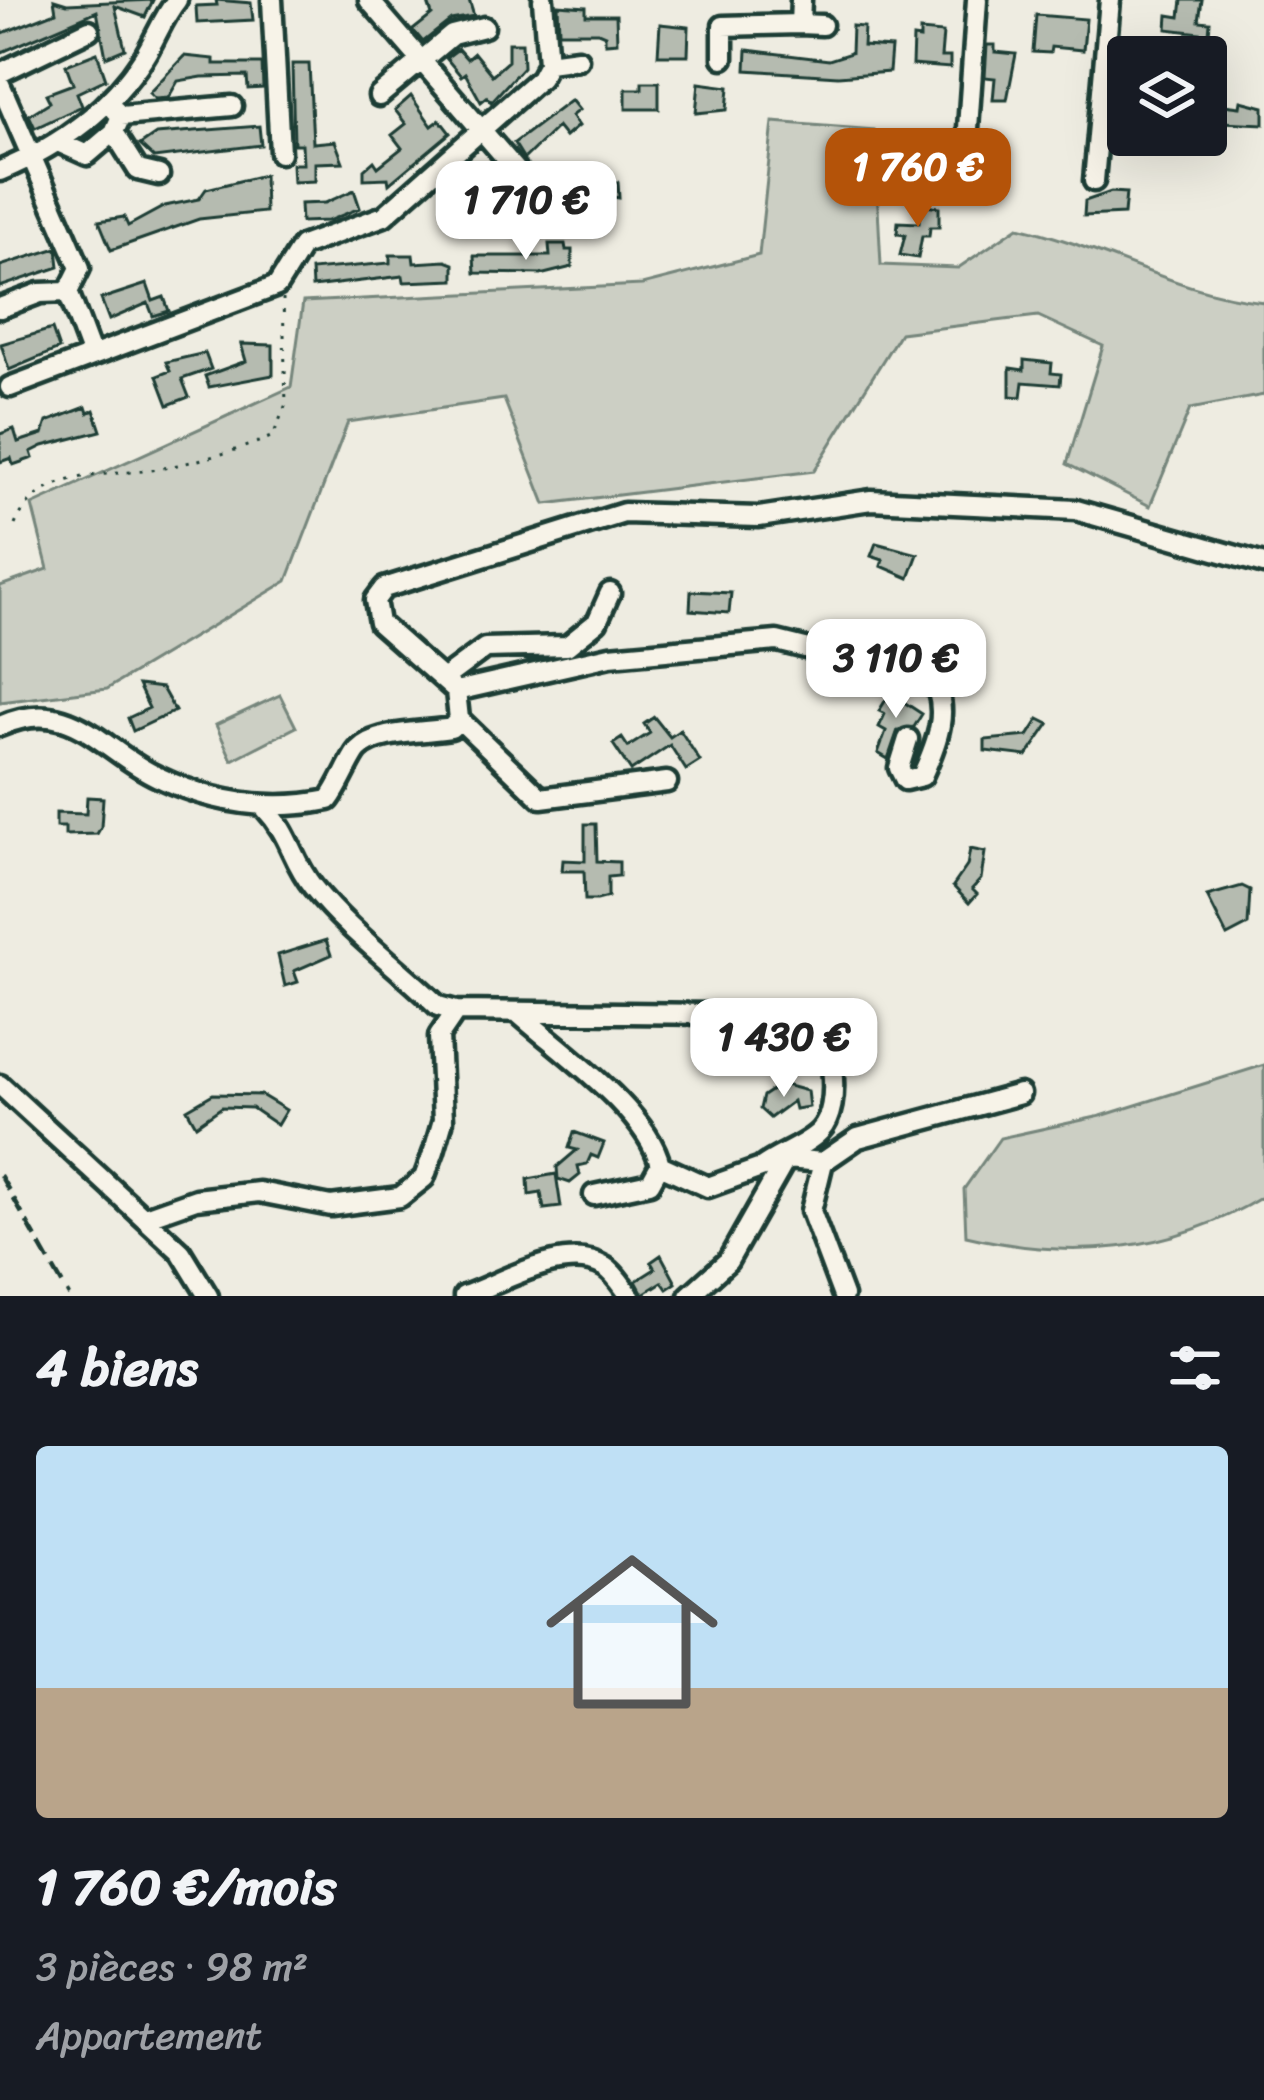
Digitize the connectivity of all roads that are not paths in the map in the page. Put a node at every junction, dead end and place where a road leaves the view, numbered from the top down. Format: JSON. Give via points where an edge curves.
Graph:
{"nodes":[{"id":1,"x":272,"y":0,"type":"edge"},
{"id":2,"x":369,"y":0,"type":"edge"},
{"id":3,"x":543,"y":0,"type":"edge"},
{"id":4,"x":801,"y":0,"type":"edge"},
{"id":5,"x":977,"y":0,"type":"edge"},
{"id":6,"x":1110,"y":0,"type":"edge"},
{"id":7,"x":171,"y":4,"type":"edge"},
{"id":8,"x":800,"y":24,"type":"junction"},
{"id":9,"x":822,"y":25,"type":"dead end"},
{"id":10,"x":484,"y":26,"type":"dead end"},
{"id":11,"x":89,"y":31,"type":"dead end"},
{"id":12,"x":723,"y":58,"type":"dead end"},
{"id":13,"x":578,"y":59,"type":"dead end"},
{"id":14,"x":420,"y":61,"type":"junction"},
{"id":15,"x":548,"y":63,"type":"junction"},
{"id":16,"x":0,"y":74,"type":"edge"},
{"id":17,"x":0,"y":84,"type":"edge"},
{"id":18,"x":379,"y":96,"type":"dead end"},
{"id":19,"x":232,"y":106,"type":"dead end"},
{"id":20,"x":114,"y":116,"type":"junction"},
{"id":21,"x":484,"y":132,"type":"junction"},
{"id":22,"x":58,"y":142,"type":"junction"},
{"id":23,"x":280,"y":154,"type":"dead end"},
{"id":24,"x":34,"y":157,"type":"junction"},
{"id":25,"x":0,"y":171,"type":"edge"},
{"id":26,"x":965,"y":171,"type":"dead end"},
{"id":27,"x":159,"y":175,"type":"dead end"},
{"id":28,"x":1094,"y":181,"type":"dead end"},
{"id":29,"x":555,"y":215,"type":"dead end"},
{"id":30,"x":68,"y":292,"type":"junction"},
{"id":31,"x":0,"y":308,"type":"edge"},
{"id":32,"x":92,"y":356,"type":"junction"},
{"id":33,"x":10,"y":387,"type":"dead end"},
{"id":34,"x":1264,"y":565,"type":"edge"},
{"id":35,"x":610,"y":593,"type":"dead end"},
{"id":36,"x":449,"y":685,"type":"junction"},
{"id":37,"x":459,"y":719,"type":"junction"},
{"id":38,"x":0,"y":726,"type":"edge"},
{"id":39,"x":908,"y":739,"type":"dead end"},
{"id":40,"x":667,"y":782,"type":"dead end"},
{"id":41,"x":264,"y":806,"type":"junction"},
{"id":42,"x":455,"y":1011,"type":"junction"},
{"id":43,"x":518,"y":1013,"type":"junction"},
{"id":44,"x":0,"y":1085,"type":"edge"},
{"id":45,"x":1021,"y":1094,"type":"dead end"},
{"id":46,"x":786,"y":1159,"type":"junction"},
{"id":47,"x":823,"y":1162,"type":"junction"},
{"id":48,"x":660,"y":1165,"type":"junction"},
{"id":49,"x":762,"y":1167,"type":"junction"},
{"id":50,"x":594,"y":1195,"type":"dead end"},
{"id":51,"x":145,"y":1217,"type":"junction"},
{"id":52,"x":208,"y":1296,"type":"edge"},
{"id":53,"x":464,"y":1296,"type":"edge"},
{"id":54,"x":630,"y":1296,"type":"edge"},
{"id":55,"x":689,"y":1296,"type":"edge"},
{"id":56,"x":843,"y":1296,"type":"edge"}],
"edges":[{"from":1,"to":23,"type":"street"},
{"from":2,"to":14,"type":"street"},
{"from":3,"to":15,"type":"street"},
{"from":4,"to":8,"type":"street"},
{"from":5,"to":26,"type":"street"},
{"from":6,"to":28,"type":"street"},
{"from":7,"to":20,"type":"street"},
{"from":8,"to":9,"type":"street"},
{"from":8,"to":12,"type":"street","via":[[723,26]]},
{"from":10,"to":14,"type":"street","via":[[452,35]]},
{"from":11,"to":16,"type":"street"},
{"from":13,"to":15,"type":"street"},
{"from":14,"to":18,"type":"street"},
{"from":14,"to":21,"type":"street"},
{"from":15,"to":21,"type":"street","via":[[533,88]]},
{"from":17,"to":24,"type":"street"},
{"from":19,"to":20,"type":"street"},
{"from":20,"to":22,"type":"street"},
{"from":20,"to":22,"type":"street","via":[[87,155]]},
{"from":20,"to":27,"type":"street","via":[[138,170]]},
{"from":21,"to":29,"type":"street"},
{"from":21,"to":32,"type":"street","via":[[384,217],[302,246],[277,286]]},
{"from":22,"to":24,"type":"street"},
{"from":24,"to":25,"type":"street"},
{"from":24,"to":30,"type":"street","via":[[80,268]]},
{"from":30,"to":31,"type":"street"},
{"from":30,"to":32,"type":"street"},
{"from":32,"to":33,"type":"street"},
{"from":34,"to":36,"type":"street","via":[[1076,510],[871,500],[759,517],[624,513],[384,588],[375,600],[379,623]]},
{"from":35,"to":36,"type":"street","via":[[597,622],[567,646],[485,648]]},
{"from":36,"to":37,"type":"street"},
{"from":36,"to":39,"type":"street","via":[[610,656],[777,641],[930,676],[944,706],[922,776],[905,780],[899,768]]},
{"from":37,"to":40,"type":"street","via":[[541,798]]},
{"from":37,"to":41,"type":"street","via":[[451,728],[376,739],[356,752],[328,800]]},
{"from":38,"to":41,"type":"street","via":[[15,719],[82,724],[155,776]]},
{"from":41,"to":42,"type":"street","via":[[288,832],[298,868],[318,893],[438,1006]]},
{"from":42,"to":43,"type":"street"},
{"from":42,"to":51,"type":"street","via":[[439,1036],[442,1120],[434,1151],[424,1178],[400,1197],[331,1206],[259,1192],[196,1199]]},
{"from":43,"to":48,"type":"street","via":[[639,1125]]},
{"from":43,"to":49,"type":"street","via":[[808,1015],[827,1037],[832,1110],[814,1137]]},
{"from":44,"to":51,"type":"street"},
{"from":45,"to":47,"type":"street","via":[[858,1138]]},
{"from":46,"to":47,"type":"street"},
{"from":46,"to":49,"type":"street"},
{"from":46,"to":55,"type":"street","via":[[728,1261]]},
{"from":47,"to":56,"type":"street","via":[[811,1211]]},
{"from":48,"to":49,"type":"street","via":[[708,1187]]},
{"from":48,"to":50,"type":"street","via":[[650,1183]]},
{"from":51,"to":52,"type":"street","via":[[181,1252]]},
{"from":53,"to":54,"type":"street","via":[[551,1263],[589,1260],[608,1268]]}]}
